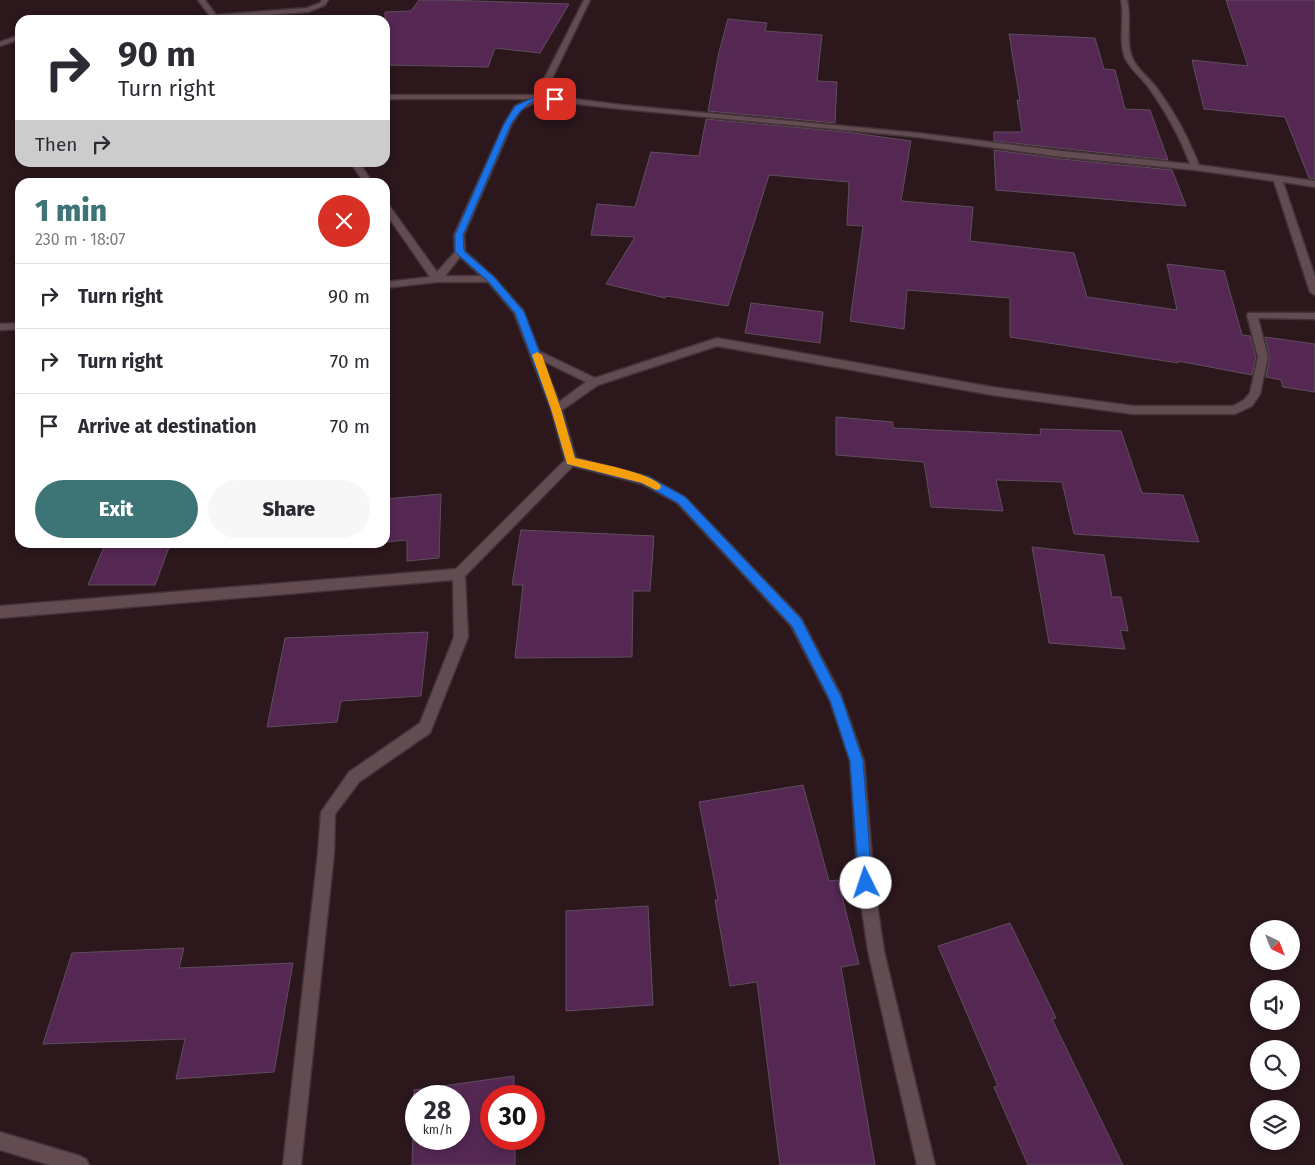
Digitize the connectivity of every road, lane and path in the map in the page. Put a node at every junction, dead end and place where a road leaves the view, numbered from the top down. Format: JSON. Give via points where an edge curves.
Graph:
{"nodes":[{"id":1,"x":201,"y":0,"type":"edge"},
{"id":2,"x":325,"y":0,"type":"edge"},
{"id":3,"x":587,"y":0,"type":"edge"},
{"id":4,"x":1124,"y":0,"type":"edge"},
{"id":5,"x":214,"y":15,"type":"edge"},
{"id":6,"x":251,"y":15,"type":"edge"},
{"id":7,"x":0,"y":35,"type":"edge"},
{"id":8,"x":15,"y":36,"type":"edge"},
{"id":9,"x":15,"y":38,"type":"edge"},
{"id":10,"x":0,"y":44,"type":"edge"},
{"id":11,"x":390,"y":97,"type":"edge"},
{"id":12,"x":539,"y":97,"type":"junction"},
{"id":13,"x":358,"y":167,"type":"edge"},
{"id":14,"x":1195,"y":167,"type":"junction"},
{"id":15,"x":365,"y":178,"type":"edge"},
{"id":16,"x":1278,"y":179,"type":"junction"},
{"id":17,"x":1315,"y":184,"type":"edge"},
{"id":18,"x":390,"y":213,"type":"edge"},
{"id":19,"x":460,"y":252,"type":"junction"},
{"id":20,"x":491,"y":279,"type":"junction"},
{"id":21,"x":437,"y":280,"type":"junction"},
{"id":22,"x":390,"y":285,"type":"edge"},
{"id":23,"x":1315,"y":292,"type":"edge"},
{"id":24,"x":1315,"y":316,"type":"edge"},
{"id":25,"x":15,"y":326,"type":"edge"},
{"id":26,"x":0,"y":327,"type":"edge"},
{"id":27,"x":537,"y":354,"type":"junction"},
{"id":28,"x":594,"y":382,"type":"junction"},
{"id":29,"x":556,"y":409,"type":"junction"},
{"id":30,"x":571,"y":461,"type":"junction"},
{"id":31,"x":459,"y":574,"type":"junction"},
{"id":32,"x":0,"y":612,"type":"edge"},
{"id":33,"x":0,"y":1142,"type":"edge"},
{"id":34,"x":80,"y":1165,"type":"edge"},
{"id":35,"x":292,"y":1165,"type":"edge"},
{"id":36,"x":926,"y":1165,"type":"edge"}],
"edges":[{"from":1,"to":5,"type":"street"},
{"from":2,"to":6,"type":"street","via":[[308,10]]},
{"from":3,"to":12,"type":"street"},
{"from":4,"to":14,"type":"street","via":[[1130,61],[1144,76],[1183,134]]},
{"from":7,"to":8,"type":"street"},
{"from":9,"to":10,"type":"street"},
{"from":11,"to":12,"type":"street"},
{"from":12,"to":14,"type":"street","via":[[917,134],[1062,154]]},
{"from":12,"to":19,"type":"street","via":[[518,108],[508,124],[459,235]]},
{"from":13,"to":15,"type":"street"},
{"from":14,"to":16,"type":"street"},
{"from":16,"to":17,"type":"street"},
{"from":16,"to":23,"type":"street"},
{"from":18,"to":21,"type":"street"},
{"from":19,"to":20,"type":"street"},
{"from":19,"to":21,"type":"street"},
{"from":20,"to":21,"type":"street"},
{"from":20,"to":27,"type":"street","via":[[519,312]]},
{"from":21,"to":22,"type":"street"},
{"from":24,"to":28,"type":"street","via":[[1252,315],[1263,357],[1255,394],[1248,403],[1235,410],[1133,410],[992,391],[717,342]]},
{"from":25,"to":26,"type":"street"},
{"from":27,"to":28,"type":"street"},
{"from":27,"to":29,"type":"street"},
{"from":28,"to":29,"type":"street"},
{"from":29,"to":30,"type":"street"},
{"from":30,"to":31,"type":"street"},
{"from":30,"to":36,"type":"street","via":[[645,480],[682,500],[796,622],[836,699],[857,761],[866,883],[876,952]]},
{"from":31,"to":32,"type":"street"},
{"from":31,"to":35,"type":"street","via":[[461,637],[425,728],[354,777],[328,812]]},
{"from":33,"to":34,"type":"street"}]}
